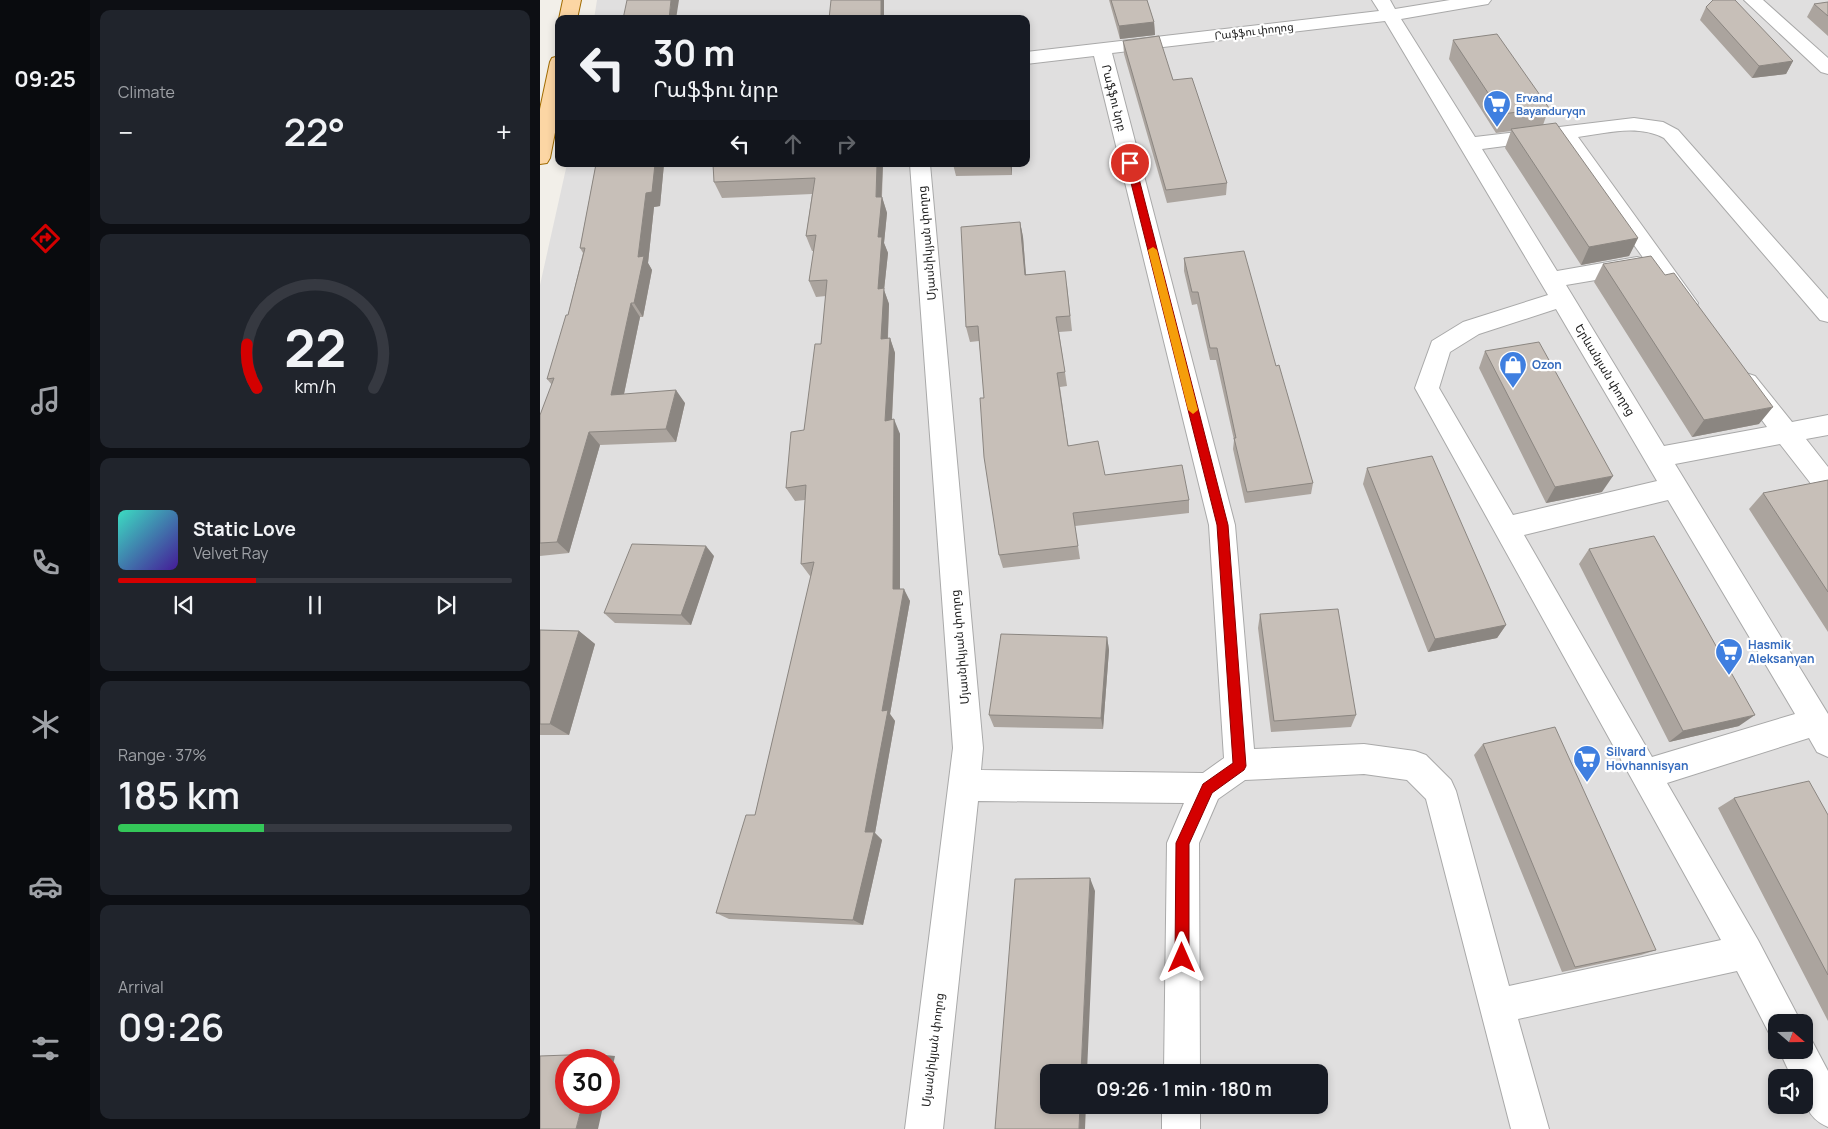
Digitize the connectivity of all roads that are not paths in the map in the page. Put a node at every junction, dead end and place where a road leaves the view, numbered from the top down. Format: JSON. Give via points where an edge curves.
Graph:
{"nodes":[{"id":1,"x":572,"y":0,"type":"edge"},
{"id":2,"x":1482,"y":0,"type":"edge"},
{"id":3,"x":1753,"y":0,"type":"edge"},
{"id":4,"x":1386,"y":7,"type":"edge"},
{"id":5,"x":569,"y":15,"type":"edge"},
{"id":6,"x":1101,"y":48,"type":"junction"},
{"id":7,"x":1030,"y":57,"type":"edge"},
{"id":8,"x":1828,"y":68,"type":"edge"},
{"id":9,"x":555,"y":94,"type":"edge"},
{"id":10,"x":552,"y":118,"type":"edge"},
{"id":11,"x":1564,"y":132,"type":"junction"},
{"id":12,"x":1469,"y":144,"type":"junction"},
{"id":13,"x":540,"y":158,"type":"edge"},
{"id":14,"x":920,"y":167,"type":"edge"},
{"id":15,"x":1656,"y":262,"type":"junction"},
{"id":16,"x":1557,"y":289,"type":"junction"},
{"id":17,"x":1828,"y":314,"type":"edge"},
{"id":18,"x":1697,"y":316,"type":"edge"},
{"id":19,"x":1732,"y":363,"type":"edge"},
{"id":20,"x":1828,"y":425,"type":"edge"},
{"id":21,"x":1785,"y":433,"type":"junction"},
{"id":22,"x":1657,"y":457,"type":"junction"},
{"id":23,"x":1828,"y":486,"type":"edge"},
{"id":24,"x":1676,"y":487,"type":"junction"},
{"id":25,"x":1506,"y":528,"type":"junction"},
{"id":26,"x":1822,"y":732,"type":"edge"},
{"id":27,"x":1240,"y":766,"type":"junction"},
{"id":28,"x":1646,"y":774,"type":"junction"},
{"id":29,"x":964,"y":785,"type":"junction"},
{"id":30,"x":1207,"y":788,"type":"junction"},
{"id":31,"x":1746,"y":952,"type":"junction"},
{"id":32,"x":1497,"y":1006,"type":"junction"},
{"id":33,"x":1779,"y":1014,"type":"edge"},
{"id":34,"x":1802,"y":1059,"type":"edge"},
{"id":35,"x":1182,"y":1064,"type":"edge"},
{"id":36,"x":1827,"y":1103,"type":"edge"},
{"id":37,"x":1181,"y":1114,"type":"edge"},
{"id":38,"x":924,"y":1129,"type":"edge"},
{"id":39,"x":1181,"y":1129,"type":"edge"},
{"id":40,"x":1530,"y":1129,"type":"edge"}],
"edges":[{"from":1,"to":5,"type":"main road"},
{"from":2,"to":4,"type":"street","name":"Րաֆֆու փողոց"},
{"from":3,"to":8,"type":"street"},
{"from":4,"to":6,"type":"street","name":"Րաֆֆու փողոց"},
{"from":4,"to":12,"type":"street","name":"Երևանյան փողոց"},
{"from":6,"to":7,"type":"street","name":"Րաֆֆու փողոց"},
{"from":6,"to":27,"type":"street","name":"Րաֆֆու նրբ","via":[[1222,525]]},
{"from":9,"to":10,"type":"main road"},
{"from":10,"to":13,"type":"main road"},
{"from":11,"to":12,"type":"street"},
{"from":11,"to":15,"type":"street"},
{"from":11,"to":17,"type":"street","via":[[1634,124],[1656,126],[1671,134]]},
{"from":12,"to":16,"type":"street","name":"Երևանյան փողոց"},
{"from":14,"to":29,"type":"street","name":"Մյասնիկյան փողոց","via":[[968,748]]},
{"from":15,"to":16,"type":"street"},
{"from":15,"to":18,"type":"street"},
{"from":16,"to":22,"type":"street","name":"Երևանյան փողոց"},
{"from":16,"to":25,"type":"street","via":[[1471,328],[1440,347],[1427,388]]},
{"from":19,"to":21,"type":"street"},
{"from":20,"to":21,"type":"street"},
{"from":21,"to":22,"type":"street"},
{"from":21,"to":23,"type":"street"},
{"from":22,"to":24,"type":"street","name":"Երևանյան փողոց"},
{"from":24,"to":25,"type":"street"},
{"from":24,"to":26,"type":"street","name":"Երևանյան փողոց"},
{"from":25,"to":28,"type":"street"},
{"from":26,"to":28,"type":"street"},
{"from":27,"to":30,"type":"street"},
{"from":27,"to":32,"type":"street","via":[[1364,758],[1415,766],[1440,791]]},
{"from":28,"to":31,"type":"street"},
{"from":29,"to":30,"type":"street"},
{"from":29,"to":38,"type":"street","name":"Մյասնիկյան փողոց"},
{"from":30,"to":35,"type":"street","via":[[1183,843]]},
{"from":31,"to":32,"type":"street"},
{"from":31,"to":33,"type":"street"},
{"from":32,"to":40,"type":"street"},
{"from":34,"to":36,"type":"street"},
{"from":37,"to":39,"type":"street"}]}
